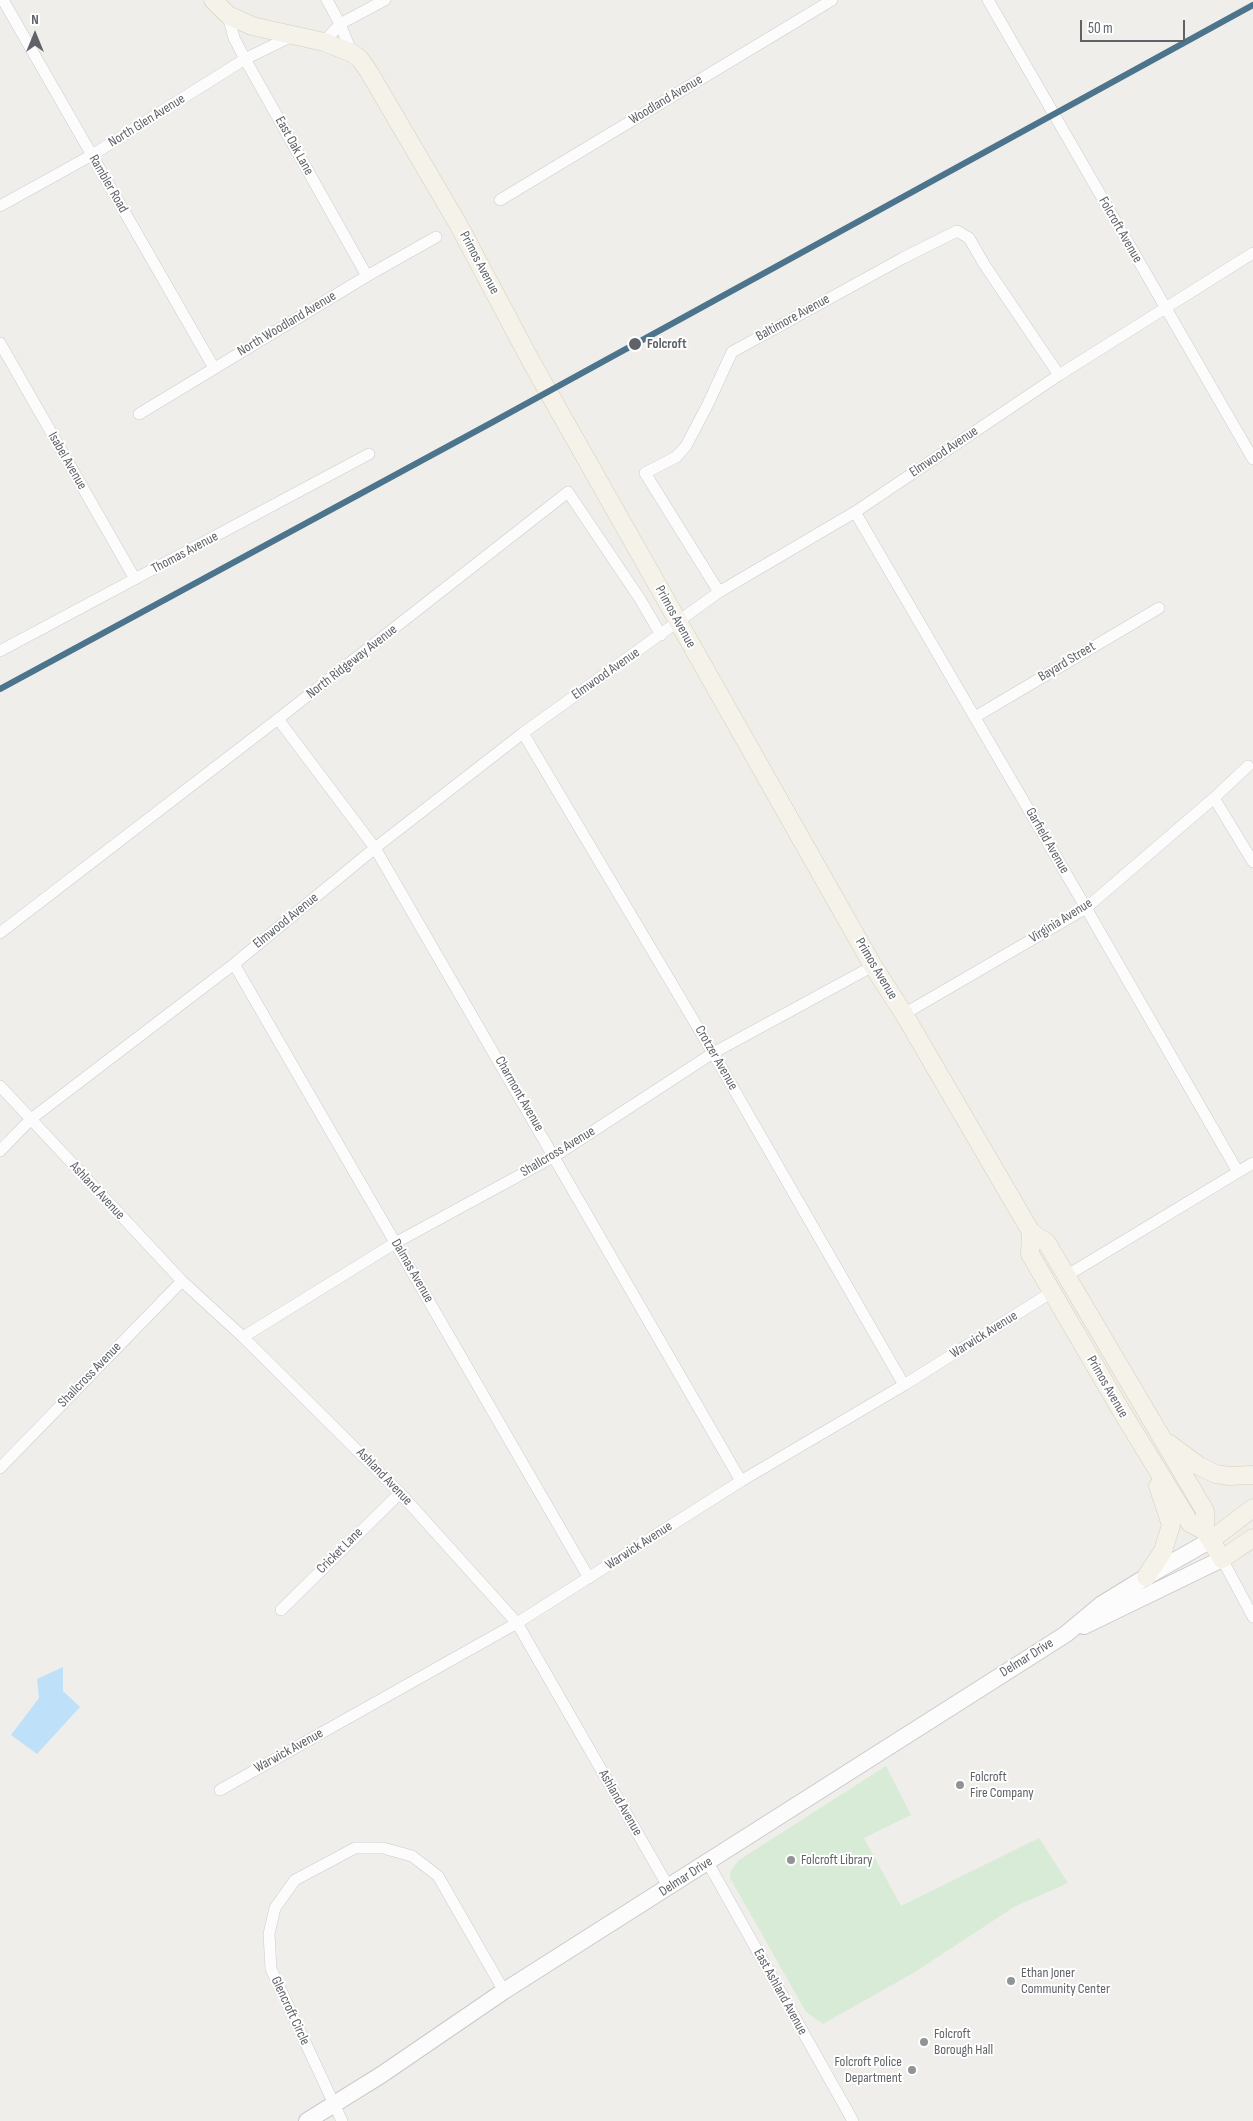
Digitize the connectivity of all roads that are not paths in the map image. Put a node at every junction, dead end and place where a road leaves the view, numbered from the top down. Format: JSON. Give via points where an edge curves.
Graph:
{"nodes":[{"id":1,"x":3,"y":0,"type":"edge"},
{"id":2,"x":213,"y":0,"type":"edge"},
{"id":3,"x":326,"y":0,"type":"edge"},
{"id":4,"x":385,"y":0,"type":"edge"},
{"id":5,"x":832,"y":0,"type":"edge"},
{"id":6,"x":988,"y":0,"type":"edge"},
{"id":7,"x":228,"y":14,"type":"junction"},
{"id":8,"x":340,"y":24,"type":"junction"},
{"id":9,"x":294,"y":36,"type":"junction"},
{"id":10,"x":324,"y":42,"type":"junction"},
{"id":11,"x":352,"y":53,"type":"junction"},
{"id":12,"x":246,"y":59,"type":"junction"},
{"id":13,"x":92,"y":156,"type":"junction"},
{"id":14,"x":500,"y":200,"type":"dead end"},
{"id":15,"x":0,"y":206,"type":"edge"},
{"id":16,"x":436,"y":237,"type":"dead end"},
{"id":17,"x":1253,"y":253,"type":"edge"},
{"id":18,"x":367,"y":276,"type":"junction"},
{"id":19,"x":1165,"y":307,"type":"junction"},
{"id":20,"x":0,"y":343,"type":"edge"},
{"id":21,"x":214,"y":368,"type":"junction"},
{"id":22,"x":1059,"y":375,"type":"junction"},
{"id":23,"x":139,"y":414,"type":"dead end"},
{"id":24,"x":369,"y":454,"type":"dead end"},
{"id":25,"x":1253,"y":459,"type":"edge"},
{"id":26,"x":855,"y":512,"type":"junction"},
{"id":27,"x":135,"y":579,"type":"junction"},
{"id":28,"x":720,"y":592,"type":"junction"},
{"id":29,"x":1159,"y":608,"type":"dead end"},
{"id":30,"x":678,"y":622,"type":"junction"},
{"id":31,"x":661,"y":635,"type":"junction"},
{"id":32,"x":0,"y":652,"type":"edge"},
{"id":33,"x":975,"y":717,"type":"junction"},
{"id":34,"x":278,"y":719,"type":"junction"},
{"id":35,"x":523,"y":733,"type":"junction"},
{"id":36,"x":1248,"y":766,"type":"dead end"},
{"id":37,"x":1214,"y":798,"type":"junction"},
{"id":38,"x":375,"y":848,"type":"junction"},
{"id":39,"x":1253,"y":862,"type":"edge"},
{"id":40,"x":1086,"y":908,"type":"junction"},
{"id":41,"x":0,"y":933,"type":"edge"},
{"id":42,"x":234,"y":964,"type":"junction"},
{"id":43,"x":873,"y":966,"type":"junction"},
{"id":44,"x":904,"y":1014,"type":"junction"},
{"id":45,"x":713,"y":1053,"type":"junction"},
{"id":46,"x":0,"y":1086,"type":"edge"},
{"id":47,"x":31,"y":1119,"type":"junction"},
{"id":48,"x":0,"y":1151,"type":"edge"},
{"id":49,"x":555,"y":1156,"type":"junction"},
{"id":50,"x":1253,"y":1163,"type":"edge"},
{"id":51,"x":1238,"y":1172,"type":"junction"},
{"id":52,"x":1031,"y":1232,"type":"junction"},
{"id":53,"x":395,"y":1243,"type":"junction"},
{"id":54,"x":1066,"y":1276,"type":"junction"},
{"id":55,"x":182,"y":1281,"type":"junction"},
{"id":56,"x":1052,"y":1292,"type":"junction"},
{"id":57,"x":243,"y":1336,"type":"junction"},
{"id":58,"x":904,"y":1385,"type":"junction"},
{"id":59,"x":1160,"y":1438,"type":"junction"},
{"id":60,"x":1144,"y":1448,"type":"junction"},
{"id":61,"x":0,"y":1468,"type":"edge"},
{"id":62,"x":1253,"y":1475,"type":"edge"},
{"id":63,"x":741,"y":1480,"type":"junction"},
{"id":64,"x":400,"y":1493,"type":"junction"},
{"id":65,"x":1253,"y":1508,"type":"edge"},
{"id":66,"x":1208,"y":1535,"type":"junction"},
{"id":67,"x":1253,"y":1538,"type":"edge"},
{"id":68,"x":1222,"y":1559,"type":"junction"},
{"id":69,"x":1146,"y":1577,"type":"junction"},
{"id":70,"x":589,"y":1578,"type":"junction"},
{"id":71,"x":281,"y":1610,"type":"dead end"},
{"id":72,"x":1253,"y":1617,"type":"edge"},
{"id":73,"x":517,"y":1623,"type":"junction"},
{"id":74,"x":1066,"y":1634,"type":"junction"},
{"id":75,"x":220,"y":1790,"type":"dead end"},
{"id":76,"x":708,"y":1863,"type":"junction"},
{"id":77,"x":669,"y":1888,"type":"junction"},
{"id":78,"x":504,"y":1991,"type":"junction"},
{"id":79,"x":333,"y":2104,"type":"junction"},
{"id":80,"x":308,"y":2121,"type":"edge"},
{"id":81,"x":342,"y":2121,"type":"edge"},
{"id":82,"x":853,"y":2121,"type":"edge"}],
"edges":[{"from":1,"to":13,"type":"street","name":"Rambler Road"},
{"from":2,"to":7,"type":"main road"},
{"from":3,"to":8,"type":"street","name":"Primos Avenue"},
{"from":4,"to":8,"type":"street"},
{"from":5,"to":14,"type":"street","name":"Woodland Avenue"},
{"from":6,"to":19,"type":"street","name":"Folcroft Avenue"},
{"from":7,"to":9,"type":"main road","via":[[252,26]]},
{"from":7,"to":12,"type":"street","name":"East Oak Lane","via":[[234,38]]},
{"from":8,"to":10,"type":"street"},
{"from":8,"to":11,"type":"street","name":"Primos Avenue"},
{"from":9,"to":10,"type":"main road"},
{"from":9,"to":12,"type":"street","name":"North Glen Avenue"},
{"from":10,"to":11,"type":"main road"},
{"from":11,"to":30,"type":"main road","name":"Primos Avenue","via":[[378,86],[458,224],[533,365]]},
{"from":12,"to":13,"type":"street","name":"North Glen Avenue"},
{"from":12,"to":18,"type":"street","name":"East Oak Lane"},
{"from":13,"to":15,"type":"street","name":"North Glen Avenue"},
{"from":13,"to":21,"type":"street","name":"Rambler Road"},
{"from":16,"to":18,"type":"street","name":"North Woodland Avenue"},
{"from":17,"to":19,"type":"street","name":"Elmwood Avenue"},
{"from":18,"to":21,"type":"street","name":"North Woodland Avenue"},
{"from":19,"to":22,"type":"street","name":"Elmwood Avenue"},
{"from":19,"to":25,"type":"street","name":"Folcroft Avenue"},
{"from":20,"to":27,"type":"street","name":"Isabel Avenue"},
{"from":21,"to":23,"type":"street","name":"North Woodland Avenue"},
{"from":22,"to":26,"type":"street","name":"Elmwood Avenue"},
{"from":22,"to":28,"type":"street","name":"Baltimore Avenue","via":[[969,238],[957,231],[732,352],[686,446],[676,457],[645,473]]},
{"from":24,"to":27,"type":"street","name":"Thomas Avenue"},
{"from":26,"to":28,"type":"street","name":"Elmwood Avenue"},
{"from":26,"to":33,"type":"street","name":"Garfield Avenue"},
{"from":27,"to":32,"type":"street","name":"Thomas Avenue"},
{"from":28,"to":30,"type":"street","name":"Elmwood Avenue"},
{"from":29,"to":33,"type":"street","name":"Bayard Street"},
{"from":30,"to":31,"type":"street","name":"Elmwood Avenue"},
{"from":30,"to":43,"type":"main road","name":"Primos Avenue"},
{"from":31,"to":34,"type":"street","name":"North Ridgeway Avenue","via":[[640,598],[568,492]]},
{"from":31,"to":35,"type":"street","name":"Elmwood Avenue"},
{"from":33,"to":40,"type":"street","name":"Garfield Avenue"},
{"from":34,"to":38,"type":"street","name":"Charmont Avenue"},
{"from":34,"to":41,"type":"street","name":"North Ridgeway Avenue"},
{"from":35,"to":38,"type":"street","name":"Elmwood Avenue"},
{"from":35,"to":45,"type":"street","name":"Crotzer Avenue"},
{"from":36,"to":37,"type":"street","name":"Virginia Avenue"},
{"from":37,"to":39,"type":"street"},
{"from":37,"to":40,"type":"street","name":"Virginia Avenue"},
{"from":38,"to":42,"type":"street","name":"Elmwood Avenue"},
{"from":38,"to":49,"type":"street","name":"Charmont Avenue"},
{"from":40,"to":44,"type":"street","name":"Virginia Avenue"},
{"from":40,"to":51,"type":"street","name":"Garfield Avenue"},
{"from":42,"to":47,"type":"street","name":"Elmwood Avenue"},
{"from":42,"to":53,"type":"street","name":"Dalmas Avenue"},
{"from":43,"to":44,"type":"main road","name":"Primos Avenue"},
{"from":43,"to":45,"type":"street","name":"Shallcross Avenue"},
{"from":44,"to":52,"type":"main road","name":"Primos Avenue"},
{"from":45,"to":49,"type":"street","name":"Shallcross Avenue"},
{"from":45,"to":58,"type":"street","name":"Crotzer Avenue"},
{"from":46,"to":47,"type":"street"},
{"from":47,"to":48,"type":"street","name":"Elmwood Avenue"},
{"from":47,"to":55,"type":"street","name":"Ashland Avenue"},
{"from":49,"to":53,"type":"street","name":"Shallcross Avenue"},
{"from":49,"to":63,"type":"street","name":"Charmont Avenue"},
{"from":50,"to":51,"type":"street"},
{"from":51,"to":54,"type":"street"},
{"from":52,"to":54,"type":"main road","name":"Primos Avenue","via":[[1047,1243]]},
{"from":52,"to":56,"type":"main road","name":"Primos Avenue","via":[[1030,1254]]},
{"from":53,"to":57,"type":"street","name":"Shallcross Avenue"},
{"from":53,"to":70,"type":"street","name":"Dalmas Avenue"},
{"from":54,"to":59,"type":"main road","name":"Primos Avenue"},
{"from":55,"to":57,"type":"street","name":"Ashland Avenue"},
{"from":55,"to":61,"type":"street","name":"Shallcross Avenue"},
{"from":56,"to":58,"type":"street","name":"Warwick Avenue"},
{"from":56,"to":60,"type":"main road","name":"Primos Avenue"},
{"from":57,"to":64,"type":"street","name":"Ashland Avenue"},
{"from":58,"to":63,"type":"street","name":"Warwick Avenue"},
{"from":59,"to":62,"type":"main road","via":[[1216,1474]]},
{"from":59,"to":66,"type":"main road","name":"Primos Avenue","via":[[1205,1511]]},
{"from":60,"to":66,"type":"main road","name":"Primos Avenue","via":[[1190,1523]]},
{"from":60,"to":69,"type":"main road","via":[[1171,1525],[1163,1550]]},
{"from":63,"to":70,"type":"street","name":"Warwick Avenue"},
{"from":64,"to":71,"type":"street","name":"Cricket Lane"},
{"from":64,"to":73,"type":"street","name":"Ashland Avenue"},
{"from":65,"to":66,"type":"main road"},
{"from":66,"to":68,"type":"main road","name":"Primos Avenue"},
{"from":66,"to":69,"type":"street","name":"Delmar Drive"},
{"from":67,"to":68,"type":"main road"},
{"from":68,"to":72,"type":"street","name":"Primos Avenue"},
{"from":68,"to":74,"type":"street","name":"Delmar Drive"},
{"from":69,"to":74,"type":"street","name":"Delmar Drive","via":[[1102,1604]]},
{"from":70,"to":73,"type":"street","name":"Warwick Avenue"},
{"from":73,"to":75,"type":"street","name":"Warwick Avenue"},
{"from":73,"to":77,"type":"street","name":"Ashland Avenue"},
{"from":74,"to":76,"type":"street","name":"Delmar Drive"},
{"from":76,"to":77,"type":"street","name":"Delmar Drive"},
{"from":76,"to":82,"type":"street","name":"East Ashland Avenue"},
{"from":77,"to":78,"type":"street","name":"Delmar Drive"},
{"from":78,"to":79,"type":"street","name":"Delmar Drive"},
{"from":78,"to":79,"type":"street","name":"Glencroft Circle","via":[[438,1876],[412,1856],[383,1848],[355,1848],[295,1880],[275,1908],[269,1934],[270,1969]]},
{"from":79,"to":80,"type":"street","name":"Delmar Drive"},
{"from":79,"to":81,"type":"street","name":"Glencroft Circle"}]}
